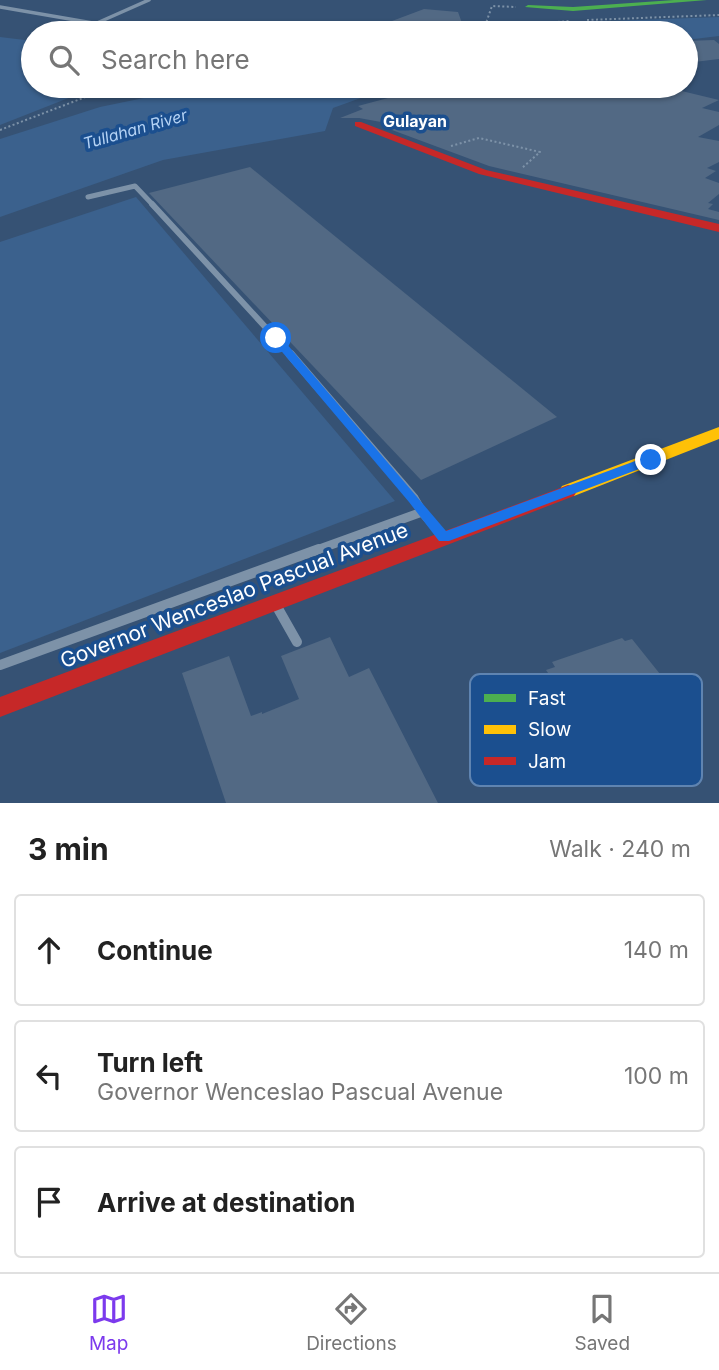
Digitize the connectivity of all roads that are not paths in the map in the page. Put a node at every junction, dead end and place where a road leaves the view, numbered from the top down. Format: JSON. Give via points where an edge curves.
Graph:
{"nodes":[{"id":1,"x":149,"y":0,"type":"edge"},
{"id":2,"x":626,"y":0,"type":"edge"},
{"id":3,"x":687,"y":0,"type":"edge"},
{"id":4,"x":704,"y":0,"type":"edge"},
{"id":5,"x":662,"y":1,"type":"edge"},
{"id":6,"x":528,"y":7,"type":"road end"},
{"id":7,"x":0,"y":8,"type":"edge"},
{"id":8,"x":83,"y":21,"type":"edge"},
{"id":9,"x":101,"y":21,"type":"edge"},
{"id":10,"x":358,"y":124,"type":"dead end"},
{"id":11,"x":88,"y":197,"type":"dead end"},
{"id":12,"x":719,"y":228,"type":"edge"},
{"id":13,"x":719,"y":433,"type":"edge"},
{"id":14,"x":422,"y":512,"type":"junction"},
{"id":15,"x":444,"y":537,"type":"junction"},
{"id":16,"x":275,"y":602,"type":"junction"},
{"id":17,"x":297,"y":642,"type":"dead end"},
{"id":18,"x":0,"y":665,"type":"edge"},
{"id":19,"x":0,"y":707,"type":"edge"}],
"edges":[{"from":1,"to":9,"type":"lane"},
{"from":2,"to":5,"type":"lane","via":[[636,4]]},
{"from":3,"to":5,"type":"lane"},
{"from":4,"to":6,"type":"street","via":[[573,9]]},
{"from":7,"to":8,"type":"lane"},
{"from":10,"to":12,"type":"street","via":[[511,179]]},
{"from":11,"to":14,"type":"lane","via":[[135,186],[276,338]]},
{"from":13,"to":15,"type":"street","name":"Governor Wenceslao Pascual Avenue"},
{"from":14,"to":15,"type":"lane"},
{"from":14,"to":18,"type":"lane"},
{"from":15,"to":16,"type":"street","name":"Governor Wenceslao Pascual Avenue"},
{"from":16,"to":17,"type":"lane"},
{"from":16,"to":19,"type":"street","name":"Governor Wenceslao Pascual Avenue"}]}
